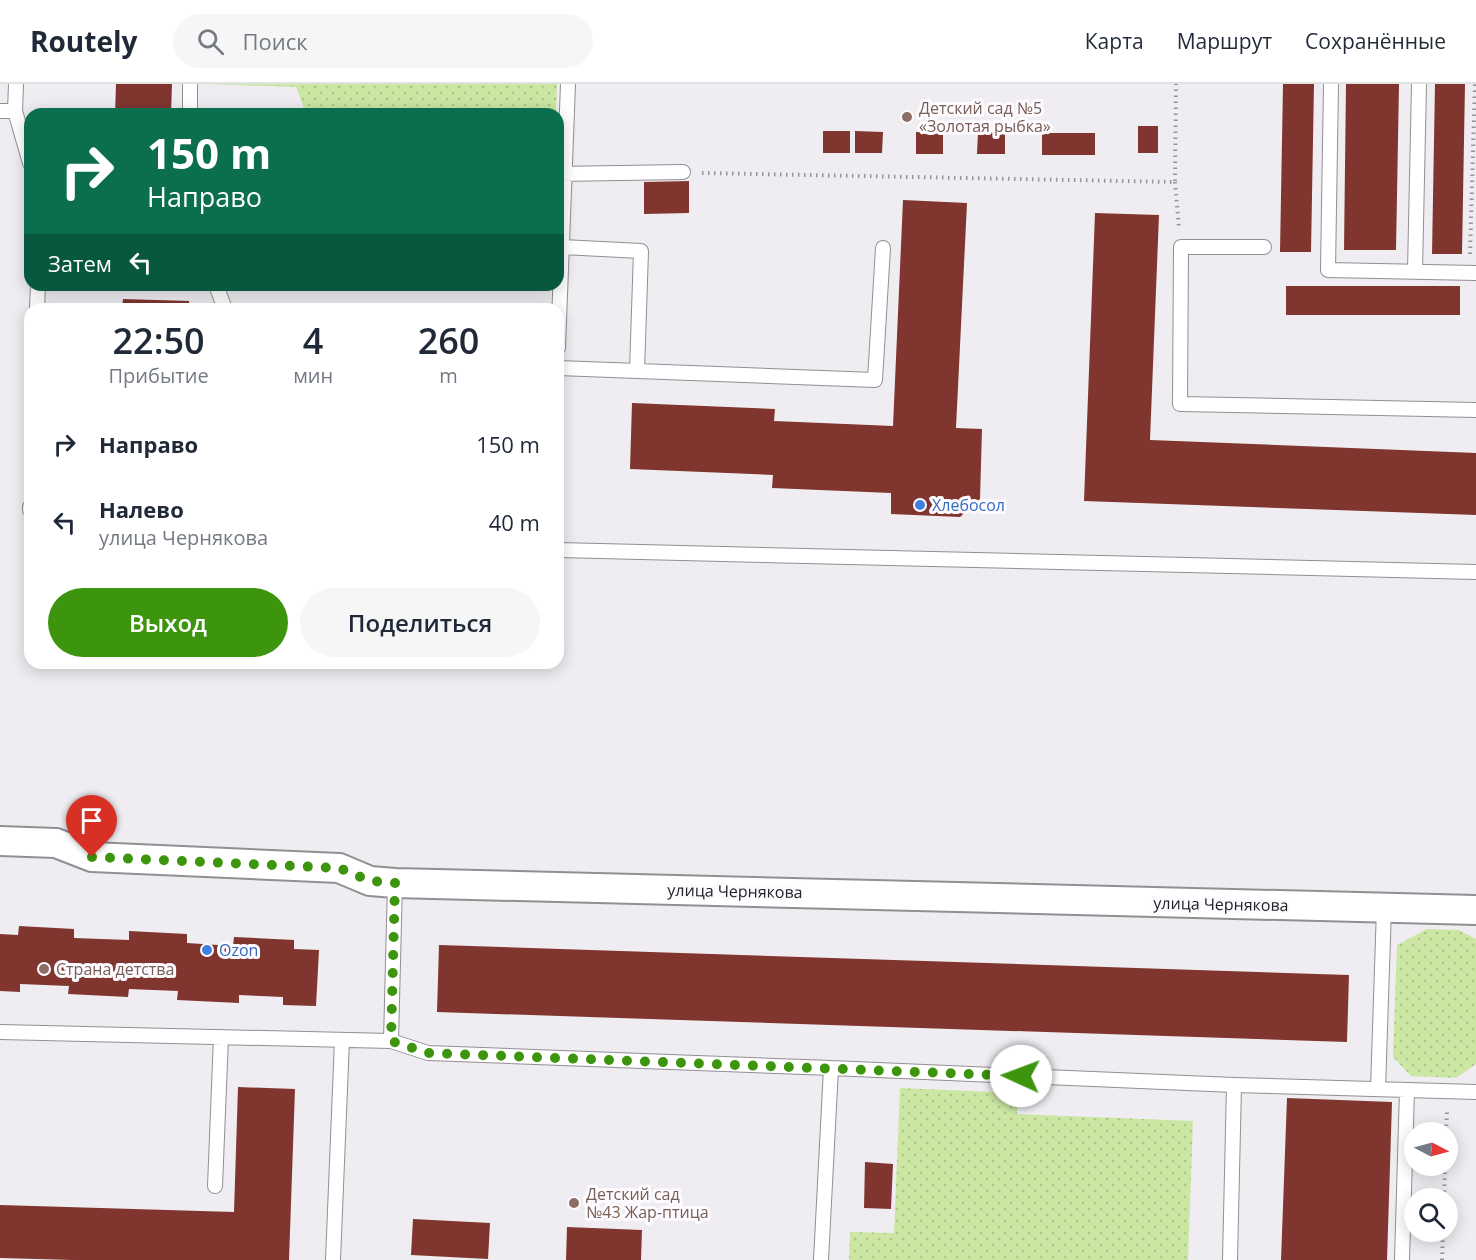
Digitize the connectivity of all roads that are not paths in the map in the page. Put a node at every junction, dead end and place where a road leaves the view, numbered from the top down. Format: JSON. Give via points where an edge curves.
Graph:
{"nodes":[{"id":1,"x":16,"y":84,"type":"edge"},
{"id":2,"x":190,"y":84,"type":"edge"},
{"id":3,"x":568,"y":84,"type":"edge"},
{"id":4,"x":1331,"y":84,"type":"edge"},
{"id":5,"x":1419,"y":84,"type":"edge"},
{"id":6,"x":190,"y":108,"type":"edge"},
{"id":7,"x":0,"y":111,"type":"edge"},
{"id":8,"x":15,"y":111,"type":"junction"},
{"id":9,"x":564,"y":135,"type":"edge"},
{"id":10,"x":24,"y":142,"type":"edge"},
{"id":11,"x":684,"y":172,"type":"road end"},
{"id":12,"x":564,"y":174,"type":"edge"},
{"id":13,"x":564,"y":247,"type":"edge"},
{"id":14,"x":1264,"y":247,"type":"dead end"},
{"id":15,"x":883,"y":248,"type":"dead end"},
{"id":16,"x":1415,"y":271,"type":"junction"},
{"id":17,"x":1473,"y":273,"type":"edge"},
{"id":18,"x":564,"y":368,"type":"edge"},
{"id":19,"x":637,"y":371,"type":"junction"},
{"id":20,"x":1476,"y":410,"type":"edge"},
{"id":21,"x":564,"y":550,"type":"edge"},
{"id":22,"x":1476,"y":572,"type":"edge"},
{"id":23,"x":0,"y":841,"type":"edge"},
{"id":24,"x":395,"y":883,"type":"junction"},
{"id":25,"x":1384,"y":908,"type":"junction"},
{"id":26,"x":1476,"y":910,"type":"edge"},
{"id":27,"x":0,"y":1032,"type":"edge"},
{"id":28,"x":221,"y":1037,"type":"junction"},
{"id":29,"x":342,"y":1040,"type":"junction"},
{"id":30,"x":391,"y":1041,"type":"junction"},
{"id":31,"x":831,"y":1068,"type":"junction"},
{"id":32,"x":1234,"y":1085,"type":"junction"},
{"id":33,"x":1378,"y":1089,"type":"junction"},
{"id":34,"x":1407,"y":1090,"type":"junction"},
{"id":35,"x":1476,"y":1092,"type":"edge"},
{"id":36,"x":215,"y":1186,"type":"dead end"},
{"id":37,"x":333,"y":1260,"type":"edge"},
{"id":38,"x":821,"y":1260,"type":"edge"},
{"id":39,"x":1230,"y":1260,"type":"edge"},
{"id":40,"x":1402,"y":1260,"type":"edge"}],
"edges":[{"from":1,"to":8,"type":"lane"},
{"from":2,"to":6,"type":"lane"},
{"from":3,"to":9,"type":"lane"},
{"from":4,"to":16,"type":"lane","via":[[1328,270]]},
{"from":5,"to":16,"type":"lane"},
{"from":7,"to":8,"type":"lane"},
{"from":8,"to":10,"type":"lane"},
{"from":11,"to":12,"type":"lane"},
{"from":13,"to":19,"type":"lane","via":[[641,251]]},
{"from":14,"to":20,"type":"lane","via":[[1181,247],[1180,404]]},
{"from":15,"to":19,"type":"lane","via":[[875,380]]},
{"from":16,"to":17,"type":"lane"},
{"from":18,"to":19,"type":"lane"},
{"from":21,"to":22,"type":"lane"},
{"from":23,"to":24,"type":"street","name":"улица Чернякова","via":[[56,843],[92,857],[339,868],[370,881]]},
{"from":24,"to":25,"type":"street","name":"улица Чернякова"},
{"from":24,"to":30,"type":"lane"},
{"from":25,"to":26,"type":"street","name":"улица Чернякова"},
{"from":25,"to":33,"type":"lane"},
{"from":27,"to":28,"type":"lane"},
{"from":28,"to":29,"type":"lane"},
{"from":28,"to":36,"type":"lane"},
{"from":29,"to":30,"type":"lane"},
{"from":29,"to":37,"type":"lane"},
{"from":30,"to":31,"type":"lane","via":[[428,1053]]},
{"from":31,"to":32,"type":"lane"},
{"from":31,"to":38,"type":"lane"},
{"from":32,"to":33,"type":"lane"},
{"from":32,"to":39,"type":"lane"},
{"from":33,"to":34,"type":"lane"},
{"from":34,"to":35,"type":"lane"},
{"from":34,"to":40,"type":"lane"}]}
